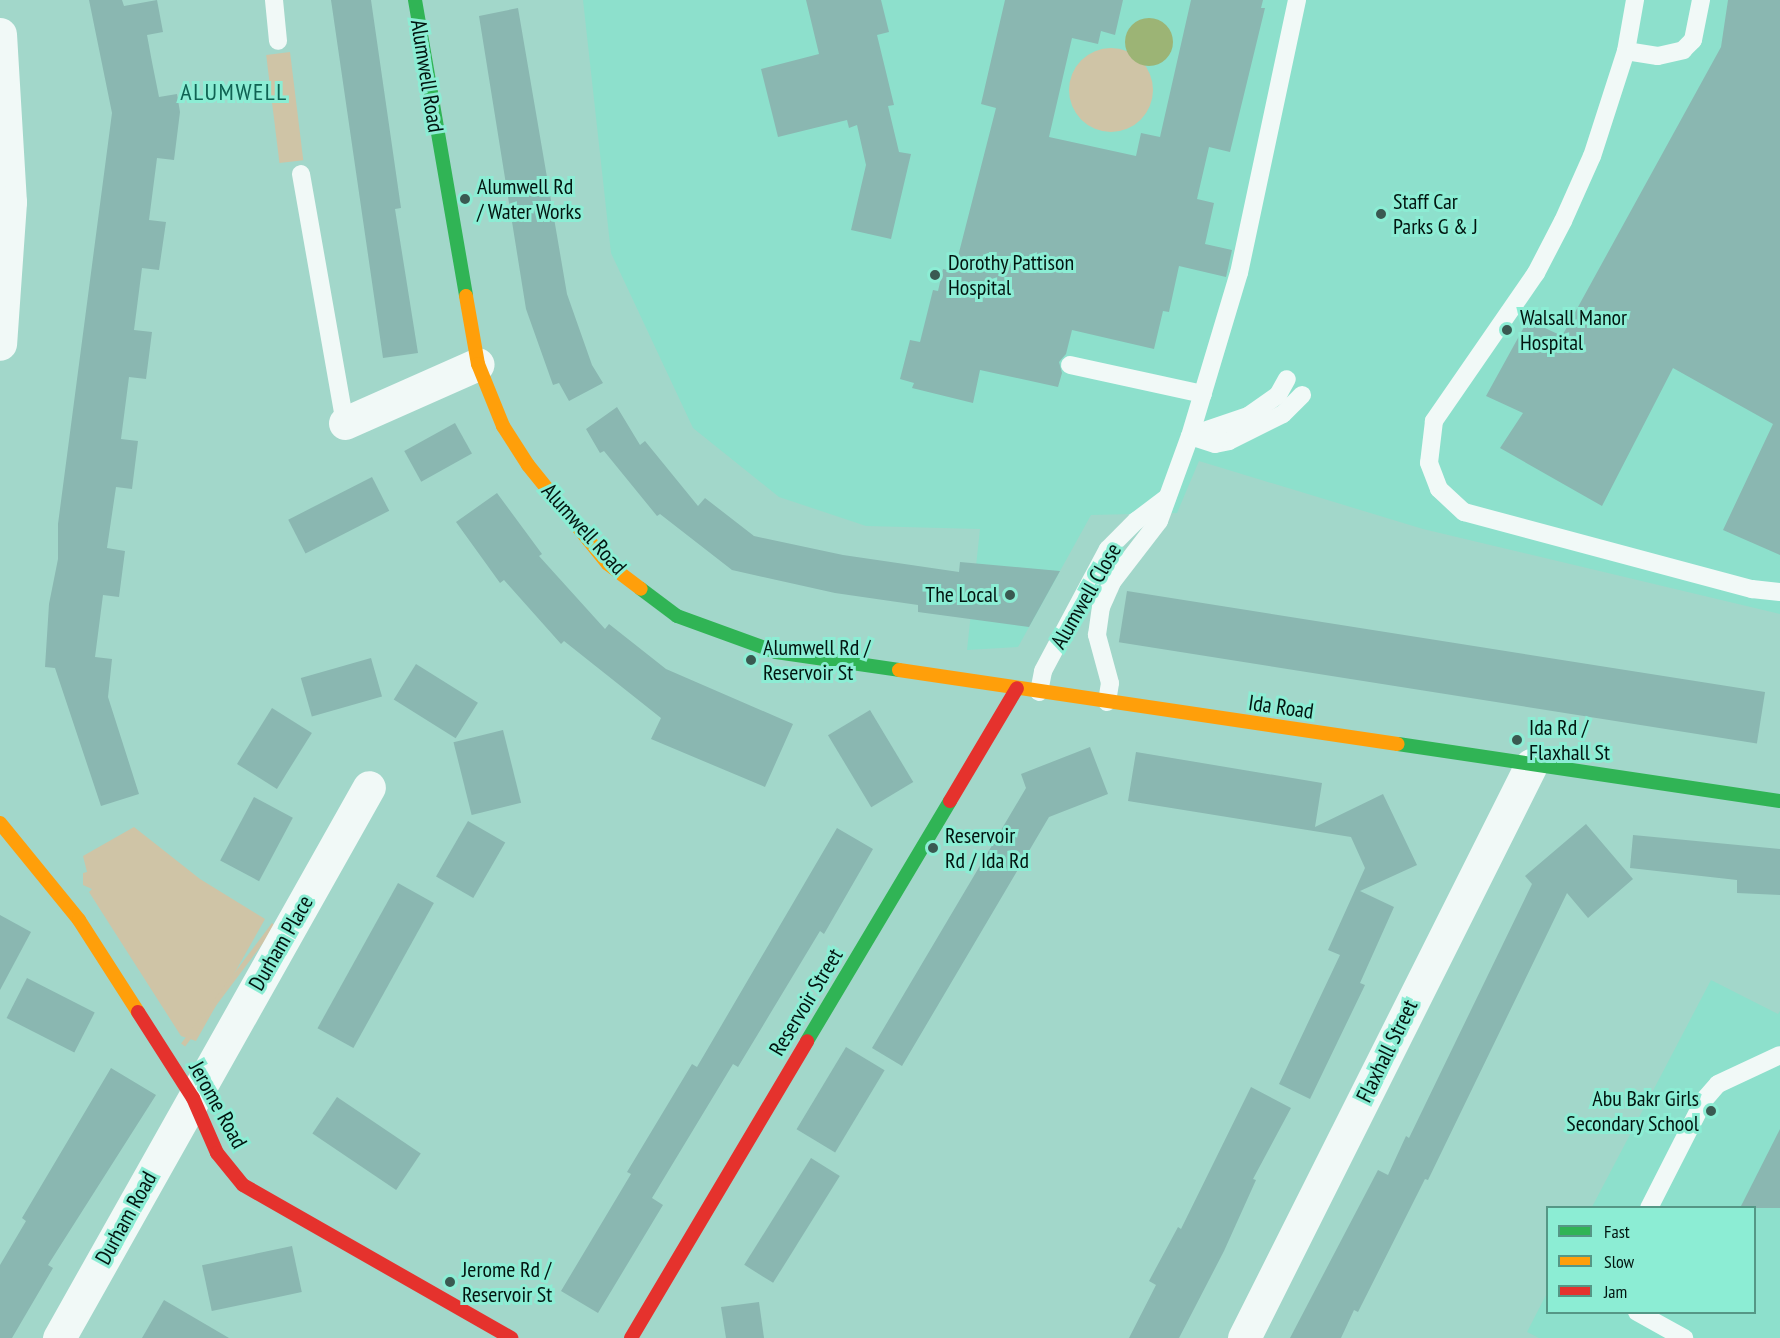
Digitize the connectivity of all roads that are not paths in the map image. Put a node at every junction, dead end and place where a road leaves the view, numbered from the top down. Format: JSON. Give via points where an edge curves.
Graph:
{"nodes":[{"id":1,"x":274,"y":0,"type":"edge"},
{"id":2,"x":415,"y":0,"type":"edge"},
{"id":3,"x":1297,"y":0,"type":"edge"},
{"id":4,"x":1635,"y":0,"type":"edge"},
{"id":5,"x":1701,"y":0,"type":"edge"},
{"id":6,"x":0,"y":34,"type":"edge"},
{"id":7,"x":278,"y":41,"type":"dead end"},
{"id":8,"x":1626,"y":51,"type":"junction"},
{"id":9,"x":301,"y":174,"type":"dead end"},
{"id":10,"x":0,"y":344,"type":"edge"},
{"id":11,"x":478,"y":364,"type":"junction"},
{"id":12,"x":1070,"y":365,"type":"dead end"},
{"id":13,"x":1287,"y":379,"type":"dead end"},
{"id":14,"x":1203,"y":394,"type":"junction"},
{"id":15,"x":1302,"y":395,"type":"dead end"},
{"id":16,"x":345,"y":423,"type":"joint"},
{"id":17,"x":1190,"y":436,"type":"junction"},
{"id":18,"x":1168,"y":497,"type":"junction"},
{"id":19,"x":1780,"y":592,"type":"edge"},
{"id":20,"x":776,"y":652,"type":"joint"},
{"id":21,"x":1017,"y":688,"type":"junction"},
{"id":22,"x":1039,"y":692,"type":"junction"},
{"id":23,"x":1107,"y":702,"type":"junction"},
{"id":24,"x":1531,"y":765,"type":"junction"},
{"id":25,"x":369,"y":787,"type":"dead end"},
{"id":26,"x":1780,"y":801,"type":"edge"},
{"id":27,"x":0,"y":823,"type":"edge"},
{"id":28,"x":1780,"y":1055,"type":"edge"},
{"id":29,"x":193,"y":1098,"type":"junction"},
{"id":30,"x":1650,"y":1206,"type":"edge"},
{"id":31,"x":1641,"y":1314,"type":"edge"},
{"id":32,"x":59,"y":1338,"type":"edge"},
{"id":33,"x":511,"y":1338,"type":"edge"},
{"id":34,"x":631,"y":1338,"type":"edge"},
{"id":35,"x":1244,"y":1338,"type":"edge"},
{"id":36,"x":1684,"y":1338,"type":"edge"}],
"edges":[{"from":1,"to":7,"type":"lane"},
{"from":2,"to":11,"type":"street","name":"Alumwell Road"},
{"from":3,"to":14,"type":"lane","via":[[1239,273]]},
{"from":4,"to":8,"type":"lane"},
{"from":5,"to":8,"type":"lane","via":[[1693,40],[1683,50],[1658,56]]},
{"from":6,"to":10,"type":"street","via":[[10,202]]},
{"from":8,"to":19,"type":"lane","via":[[1592,156],[1563,222],[1536,273],[1434,421],[1429,463],[1439,489],[1464,512],[1752,589]]},
{"from":9,"to":16,"type":"lane"},
{"from":11,"to":16,"type":"street"},
{"from":11,"to":20,"type":"street","name":"Alumwell Road","via":[[502,426],[528,465],[608,564],[677,616]]},
{"from":12,"to":14,"type":"lane"},
{"from":13,"to":17,"type":"lane","via":[[1278,395],[1248,416]]},
{"from":14,"to":17,"type":"lane"},
{"from":15,"to":17,"type":"lane","via":[[1283,414],[1229,441],[1215,444]]},
{"from":17,"to":18,"type":"lane"},
{"from":18,"to":22,"type":"lane","name":"Alumwell Close","via":[[1108,549],[1043,671]]},
{"from":18,"to":23,"type":"lane","name":"Alumwell Close","via":[[1151,535],[1112,582],[1101,607],[1097,635],[1110,684]]},
{"from":20,"to":21,"type":"street","name":"Ida Road"},
{"from":21,"to":22,"type":"street","name":"Ida Road"},
{"from":21,"to":34,"type":"street","name":"Reservoir Street"},
{"from":22,"to":23,"type":"street","name":"Ida Road"},
{"from":23,"to":24,"type":"street","name":"Ida Road"},
{"from":24,"to":26,"type":"street","name":"Ida Road"},
{"from":24,"to":35,"type":"street","name":"Flaxhall Street"},
{"from":25,"to":29,"type":"street","name":"Durham Place"},
{"from":27,"to":29,"type":"street","name":"Jerome Road","via":[[79,920]]},
{"from":28,"to":30,"type":"lane","via":[[1718,1084],[1704,1100]]},
{"from":29,"to":32,"type":"street","name":"Durham Road"},
{"from":29,"to":33,"type":"street","name":"Jerome Road","via":[[217,1153],[243,1185]]},
{"from":31,"to":36,"type":"lane"}]}
